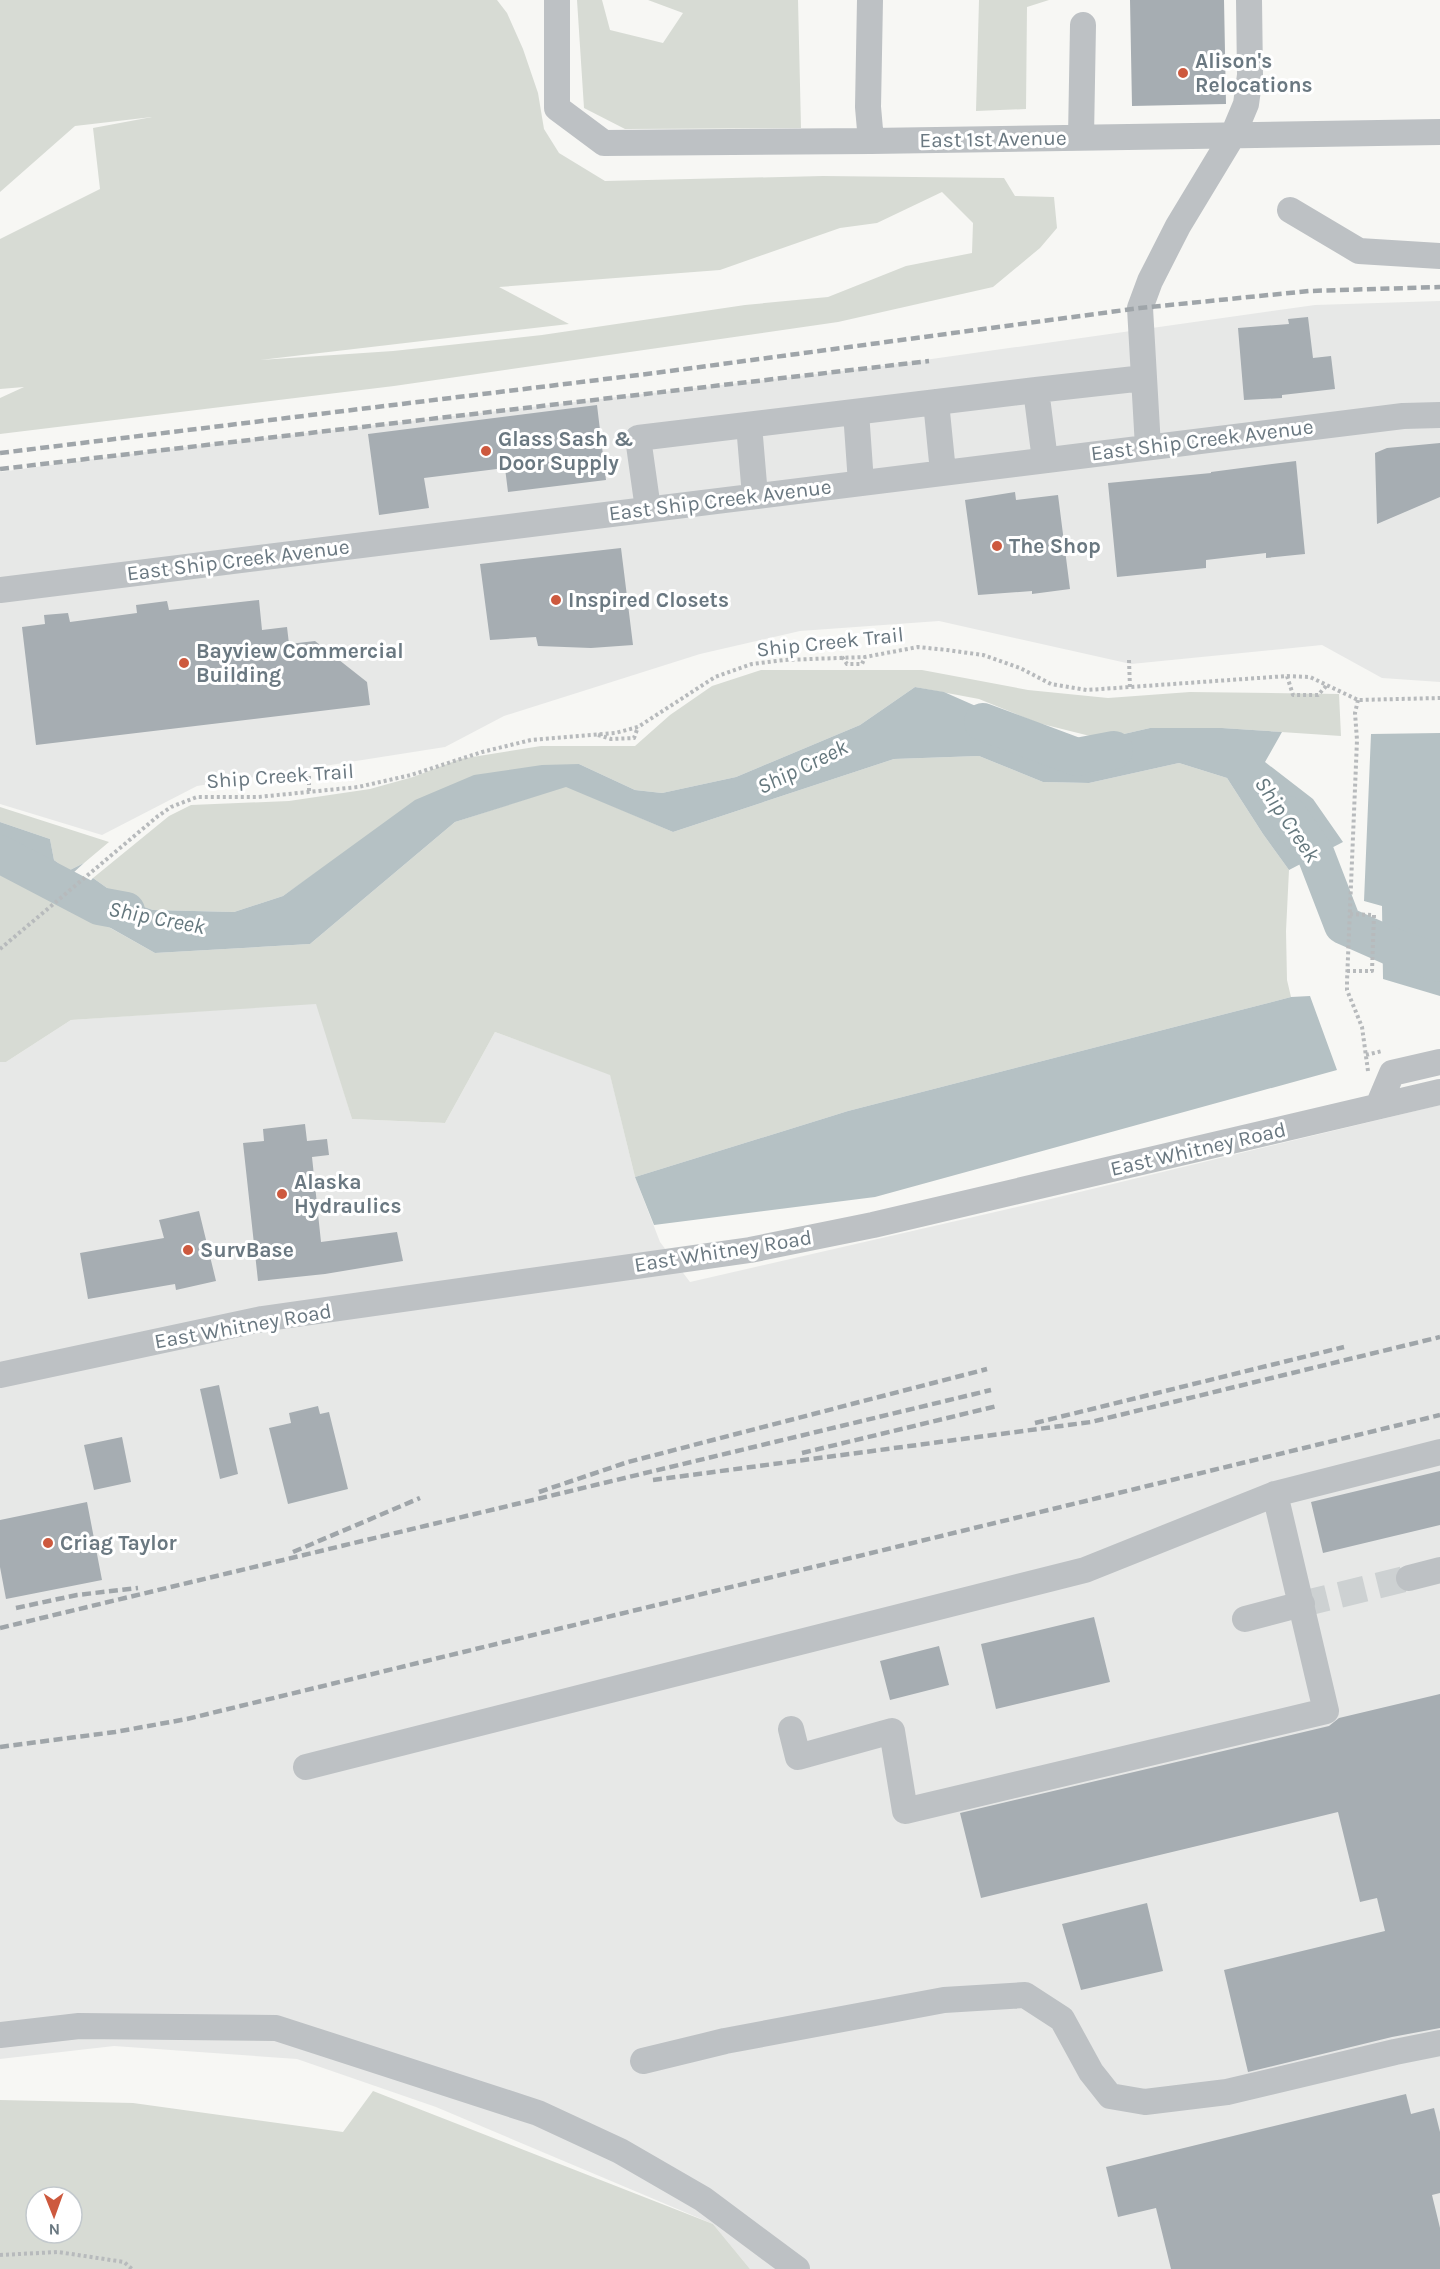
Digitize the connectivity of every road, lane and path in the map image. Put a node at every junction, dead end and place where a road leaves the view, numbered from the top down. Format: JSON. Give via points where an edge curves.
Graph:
{"nodes":[{"id":1,"x":557,"y":0,"type":"edge"},
{"id":2,"x":870,"y":0,"type":"edge"},
{"id":3,"x":1249,"y":0,"type":"edge"},
{"id":4,"x":1083,"y":25,"type":"dead end"},
{"id":5,"x":1440,"y":132,"type":"edge"},
{"id":6,"x":1233,"y":135,"type":"junction"},
{"id":7,"x":1081,"y":137,"type":"junction"},
{"id":8,"x":871,"y":141,"type":"junction"},
{"id":9,"x":1290,"y":210,"type":"dead end"},
{"id":10,"x":1440,"y":256,"type":"edge"},
{"id":11,"x":1144,"y":378,"type":"junction"},
{"id":12,"x":1036,"y":390,"type":"junction"},
{"id":13,"x":936,"y":402,"type":"junction"},
{"id":14,"x":856,"y":412,"type":"junction"},
{"id":15,"x":1440,"y":415,"type":"edge"},
{"id":16,"x":748,"y":425,"type":"junction"},
{"id":17,"x":1148,"y":447,"type":"junction"},
{"id":18,"x":1045,"y":460,"type":"junction"},
{"id":19,"x":943,"y":472,"type":"junction"},
{"id":20,"x":861,"y":483,"type":"junction"},
{"id":21,"x":755,"y":496,"type":"junction"},
{"id":22,"x":648,"y":509,"type":"junction"},
{"id":23,"x":0,"y":590,"type":"edge"},
{"id":24,"x":842,"y":657,"type":"junction"},
{"id":25,"x":865,"y":657,"type":"junction"},
{"id":26,"x":1129,"y":660,"type":"dead end"},
{"id":27,"x":1287,"y":676,"type":"junction"},
{"id":28,"x":1329,"y":684,"type":"junction"},
{"id":29,"x":1130,"y":688,"type":"junction"},
{"id":30,"x":1440,"y":698,"type":"edge"},
{"id":31,"x":1358,"y":700,"type":"junction"},
{"id":32,"x":638,"y":728,"type":"junction"},
{"id":33,"x":598,"y":734,"type":"junction"},
{"id":34,"x":309,"y":776,"type":"dead end"},
{"id":35,"x":309,"y":793,"type":"junction"},
{"id":36,"x":1350,"y":914,"type":"junction"},
{"id":37,"x":0,"y":949,"type":"edge"},
{"id":38,"x":1347,"y":971,"type":"junction"},
{"id":39,"x":1440,"y":1062,"type":"edge"},
{"id":40,"x":1440,"y":1092,"type":"edge"},
{"id":41,"x":1375,"y":1107,"type":"junction"},
{"id":42,"x":0,"y":1375,"type":"edge"},
{"id":43,"x":1440,"y":1452,"type":"edge"},
{"id":44,"x":1275,"y":1494,"type":"junction"},
{"id":45,"x":1440,"y":1570,"type":"edge"},
{"id":46,"x":1409,"y":1578,"type":"tunnel mouth"},
{"id":47,"x":1302,"y":1604,"type":"junction"},
{"id":48,"x":1245,"y":1619,"type":"dead end"},
{"id":49,"x":791,"y":1729,"type":"dead end"},
{"id":50,"x":306,"y":1767,"type":"dead end"},
{"id":51,"x":0,"y":2035,"type":"edge"},
{"id":52,"x":1440,"y":2043,"type":"edge"},
{"id":53,"x":643,"y":2061,"type":"dead end"},
{"id":54,"x":0,"y":2255,"type":"edge"},
{"id":55,"x":132,"y":2269,"type":"edge"},
{"id":56,"x":797,"y":2269,"type":"edge"}],
"edges":[{"from":1,"to":8,"type":"street","name":"East 1st Avenue","via":[[557,108],[604,143]]},
{"from":2,"to":8,"type":"street"},
{"from":3,"to":6,"type":"street","via":[[1250,75],[1246,104]]},
{"from":4,"to":7,"type":"street"},
{"from":5,"to":6,"type":"street","name":"East 1st Avenue"},
{"from":6,"to":7,"type":"street","name":"East 1st Avenue"},
{"from":6,"to":11,"type":"street","via":[[1178,226],[1144,295],[1140,308]]},
{"from":7,"to":8,"type":"street","name":"East 1st Avenue"},
{"from":9,"to":10,"type":"street","via":[[1359,251]]},
{"from":11,"to":12,"type":"street"},
{"from":11,"to":17,"type":"street"},
{"from":12,"to":13,"type":"street"},
{"from":12,"to":18,"type":"street"},
{"from":13,"to":14,"type":"street"},
{"from":13,"to":19,"type":"street"},
{"from":14,"to":16,"type":"street"},
{"from":14,"to":20,"type":"street"},
{"from":15,"to":17,"type":"street","name":"East Ship Creek Avenue","via":[[1403,416]]},
{"from":16,"to":21,"type":"street"},
{"from":16,"to":22,"type":"street","via":[[638,438]]},
{"from":17,"to":18,"type":"street","name":"East Ship Creek Avenue"},
{"from":18,"to":19,"type":"street","name":"East Ship Creek Avenue"},
{"from":19,"to":20,"type":"street","name":"East Ship Creek Avenue"},
{"from":20,"to":21,"type":"street","name":"East Ship Creek Avenue"},
{"from":21,"to":22,"type":"street","name":"East Ship Creek Avenue"},
{"from":22,"to":23,"type":"street","name":"East Ship Creek Avenue"},
{"from":24,"to":25,"type":"path","name":"Ship Creek Trail"},
{"from":24,"to":25,"type":"path","via":[[853,666],[862,664]]},
{"from":24,"to":32,"type":"path","name":"Ship Creek Trail","via":[[752,664],[715,677]]},
{"from":25,"to":29,"type":"path","name":"Ship Creek Trail","via":[[918,647],[947,650],[984,655],[1051,684],[1087,690]]},
{"from":26,"to":29,"type":"path"},
{"from":27,"to":28,"type":"path","name":"Ship Creek Trail","via":[[1310,677]]},
{"from":27,"to":28,"type":"path","via":[[1293,694],[1318,695]]},
{"from":27,"to":29,"type":"path","name":"Ship Creek Trail"},
{"from":28,"to":31,"type":"path","name":"Ship Creek Trail"},
{"from":30,"to":31,"type":"path"},
{"from":31,"to":36,"type":"path"},
{"from":32,"to":33,"type":"path","name":"Ship Creek Trail"},
{"from":32,"to":33,"type":"path","via":[[634,738],[611,739]]},
{"from":33,"to":35,"type":"path","name":"Ship Creek Trail","via":[[531,740],[411,775]]},
{"from":34,"to":35,"type":"path"},
{"from":35,"to":37,"type":"path","name":"Ship Creek Trail","via":[[197,797],[171,807]]},
{"from":36,"to":38,"type":"path"},
{"from":36,"to":38,"type":"path","via":[[1374,915],[1372,971]]},
{"from":38,"to":41,"type":"path","via":[[1347,990],[1362,1028]]},
{"from":39,"to":41,"type":"street","via":[[1392,1072]]},
{"from":40,"to":41,"type":"street","name":"East Whitney Road"},
{"from":41,"to":42,"type":"street","name":"East Whitney Road","via":[[873,1225],[750,1250],[262,1319]]},
{"from":43,"to":44,"type":"street"},
{"from":44,"to":47,"type":"street"},
{"from":44,"to":50,"type":"street","via":[[1085,1570]]},
{"from":45,"to":46,"type":"street"},
{"from":47,"to":48,"type":"street"},
{"from":47,"to":49,"type":"street","via":[[1326,1711],[905,1811],[892,1731],[798,1757]]},
{"from":51,"to":56,"type":"street","via":[[79,2026],[276,2028],[538,2113],[620,2151],[703,2199]]},
{"from":52,"to":53,"type":"street","via":[[1227,2092],[1145,2102],[1110,2096],[1091,2072],[1062,2019],[1025,1995],[944,2000],[725,2041]]},
{"from":54,"to":55,"type":"path","via":[[58,2252],[124,2262]]}]}
